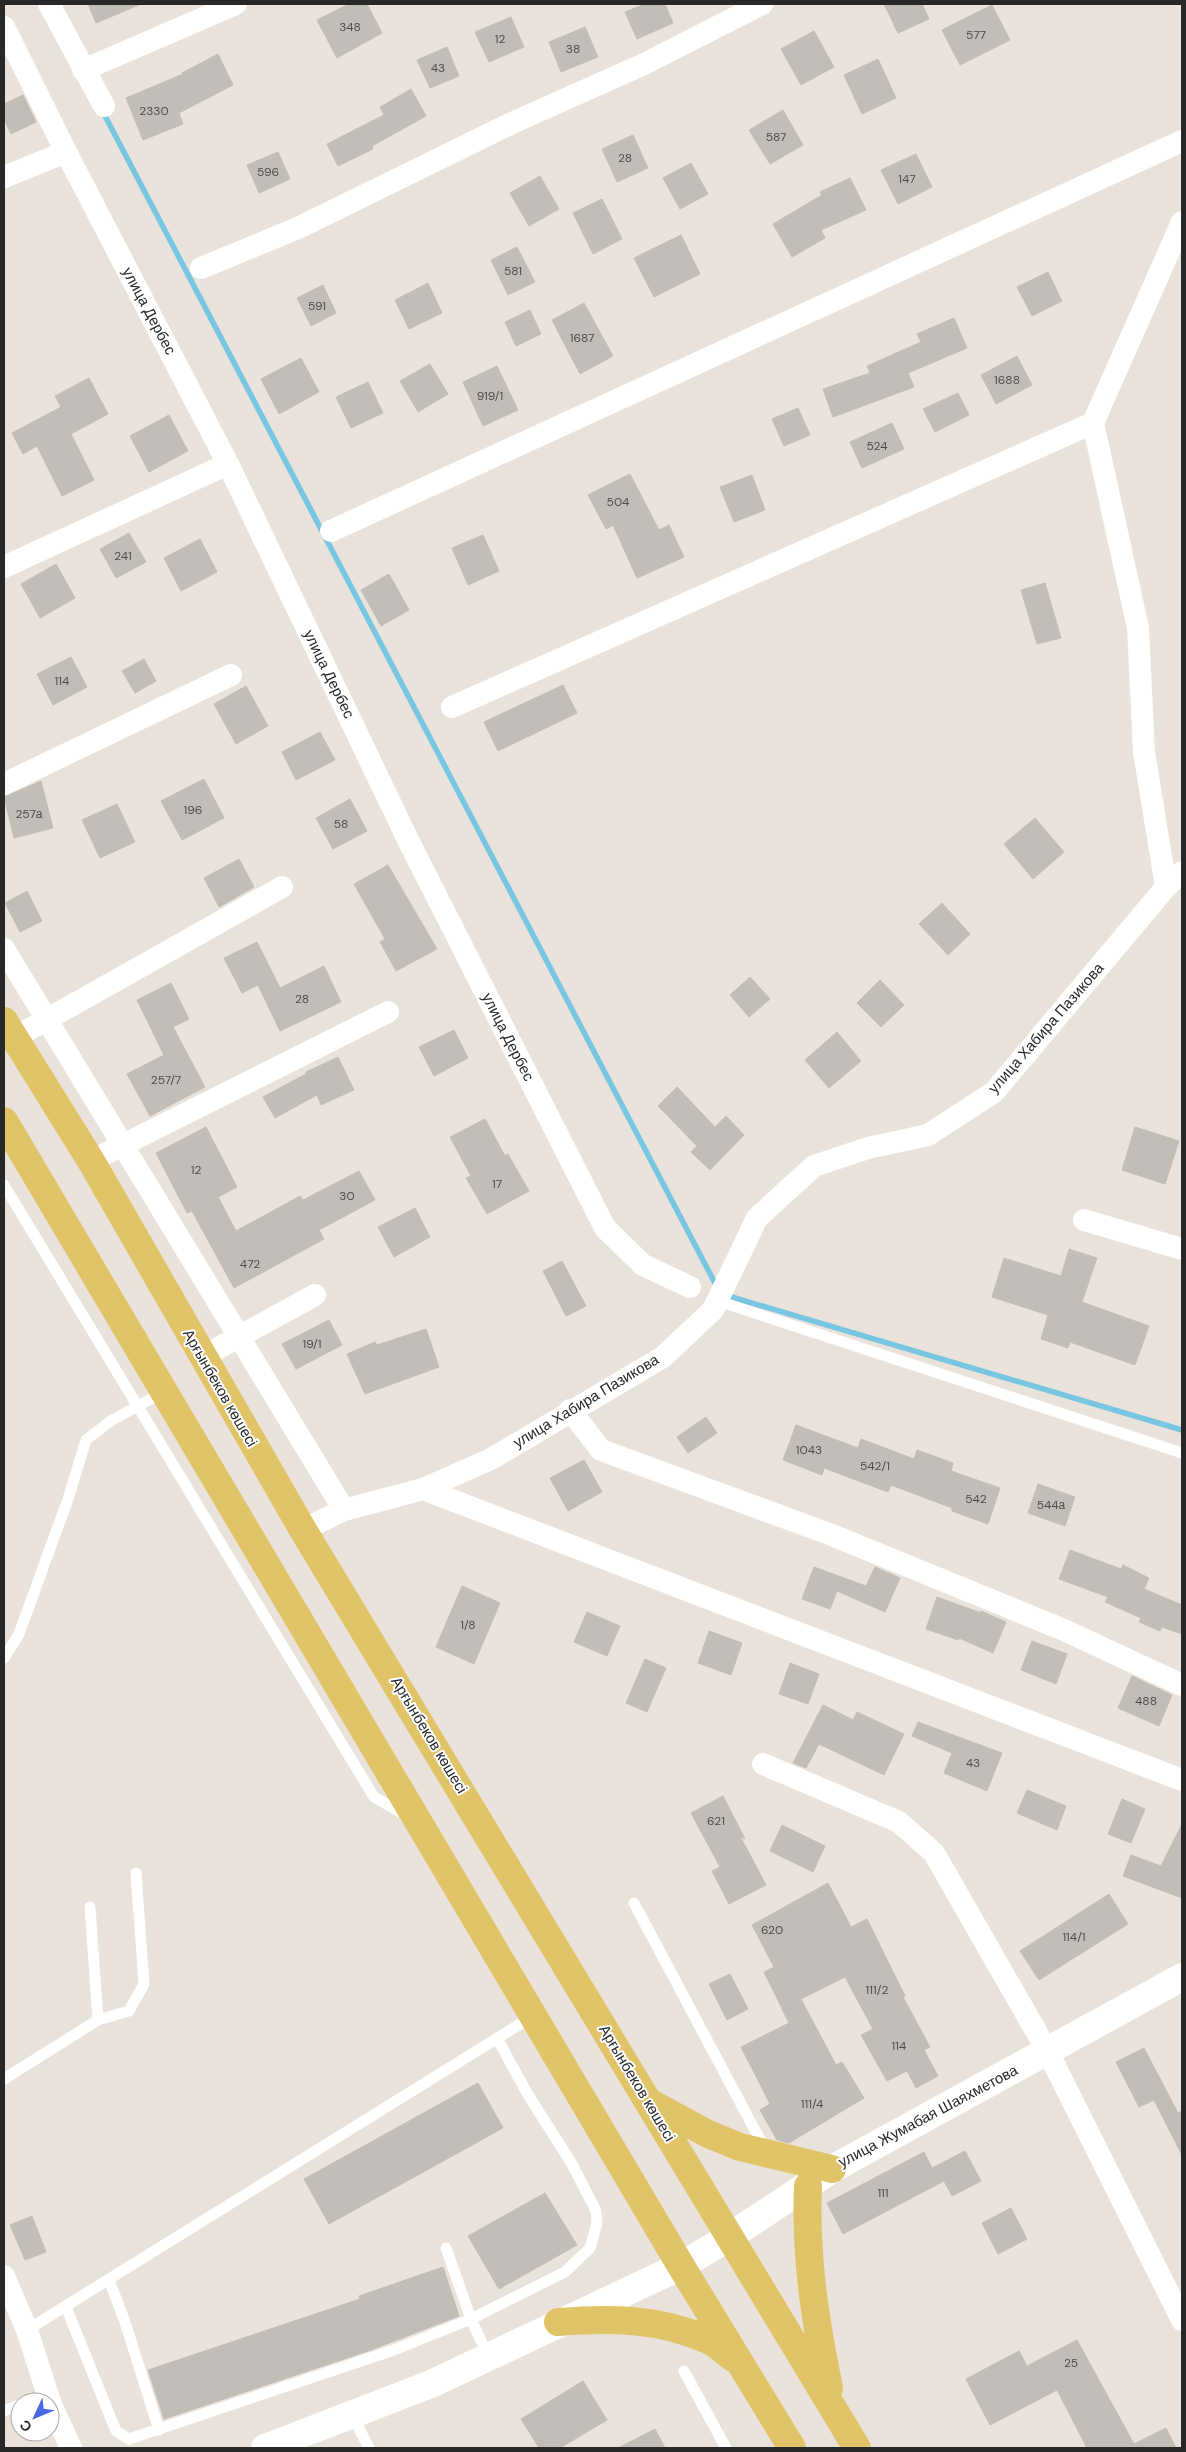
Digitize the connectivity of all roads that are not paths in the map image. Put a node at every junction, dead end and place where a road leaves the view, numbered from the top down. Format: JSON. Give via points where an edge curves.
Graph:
{"nodes":[{"id":1,"x":49,"y":4,"type":"edge"},
{"id":2,"x":236,"y":4,"type":"edge"},
{"id":3,"x":762,"y":4,"type":"edge"},
{"id":4,"x":4,"y":27,"type":"edge"},
{"id":5,"x":83,"y":70,"type":"junction"},
{"id":6,"x":104,"y":106,"type":"dead end"},
{"id":7,"x":1182,"y":141,"type":"edge"},
{"id":8,"x":66,"y":152,"type":"junction"},
{"id":9,"x":4,"y":177,"type":"edge"},
{"id":10,"x":1182,"y":222,"type":"edge"},
{"id":11,"x":201,"y":268,"type":"dead end"},
{"id":12,"x":1093,"y":423,"type":"junction"},
{"id":13,"x":228,"y":464,"type":"junction"},
{"id":14,"x":331,"y":530,"type":"dead end"},
{"id":15,"x":4,"y":567,"type":"edge"},
{"id":16,"x":231,"y":675,"type":"dead end"},
{"id":17,"x":452,"y":706,"type":"dead end"},
{"id":18,"x":4,"y":784,"type":"edge"},
{"id":19,"x":1174,"y":880,"type":"edge"},
{"id":20,"x":282,"y":887,"type":"dead end"},
{"id":21,"x":4,"y":949,"type":"edge"},
{"id":22,"x":388,"y":1012,"type":"dead end"},
{"id":23,"x":46,"y":1020,"type":"junction"},
{"id":24,"x":9,"y":1029,"type":"edge"},
{"id":25,"x":4,"y":1121,"type":"edge"},
{"id":26,"x":124,"y":1145,"type":"junction"},
{"id":27,"x":91,"y":1161,"type":"junction"},
{"id":28,"x":4,"y":1185,"type":"edge"},
{"id":29,"x":1084,"y":1220,"type":"dead end"},
{"id":30,"x":1182,"y":1250,"type":"edge"},
{"id":31,"x":690,"y":1287,"type":"dead end"},
{"id":32,"x":316,"y":1295,"type":"dead end"},
{"id":33,"x":718,"y":1300,"type":"junction"},
{"id":34,"x":238,"y":1337,"type":"junction"},
{"id":35,"x":202,"y":1357,"type":"junction"},
{"id":36,"x":164,"y":1392,"type":"junction"},
{"id":37,"x":138,"y":1406,"type":"junction"},
{"id":38,"x":570,"y":1410,"type":"junction"},
{"id":39,"x":1182,"y":1453,"type":"edge"},
{"id":40,"x":423,"y":1489,"type":"junction"},
{"id":41,"x":344,"y":1510,"type":"junction"},
{"id":42,"x":304,"y":1530,"type":"junction"},
{"id":43,"x":4,"y":1658,"type":"edge"},
{"id":44,"x":1182,"y":1685,"type":"edge"},
{"id":45,"x":763,"y":1764,"type":"dead end"},
{"id":46,"x":1182,"y":1780,"type":"edge"},
{"id":47,"x":419,"y":1822,"type":"junction"},
{"id":48,"x":136,"y":1873,"type":"dead end"},
{"id":49,"x":634,"y":1903,"type":"dead end"},
{"id":50,"x":90,"y":1907,"type":"dead end"},
{"id":51,"x":1182,"y":1977,"type":"edge"},
{"id":52,"x":533,"y":2016,"type":"junction"},
{"id":53,"x":98,"y":2020,"type":"junction"},
{"id":54,"x":497,"y":2038,"type":"junction"},
{"id":55,"x":1048,"y":2052,"type":"junction"},
{"id":56,"x":4,"y":2079,"type":"edge"},
{"id":57,"x":649,"y":2102,"type":"junction"},
{"id":58,"x":768,"y":2155,"type":"junction"},
{"id":59,"x":832,"y":2168,"type":"junction"},
{"id":60,"x":808,"y":2186,"type":"junction"},
{"id":61,"x":729,"y":2238,"type":"junction"},
{"id":62,"x":446,"y":2248,"type":"dead end"},
{"id":63,"x":680,"y":2266,"type":"junction"},
{"id":64,"x":4,"y":2276,"type":"edge"},
{"id":65,"x":109,"y":2280,"type":"junction"},
{"id":66,"x":66,"y":2306,"type":"junction"},
{"id":67,"x":471,"y":2319,"type":"junction"},
{"id":68,"x":1182,"y":2320,"type":"edge"},
{"id":69,"x":558,"y":2322,"type":"junction"},
{"id":70,"x":27,"y":2330,"type":"junction"},
{"id":71,"x":488,"y":2356,"type":"junction"},
{"id":72,"x":742,"y":2365,"type":"junction"},
{"id":73,"x":684,"y":2371,"type":"dead end"},
{"id":74,"x":42,"y":2392,"type":"edge"},
{"id":75,"x":833,"y":2406,"type":"junction"},
{"id":76,"x":352,"y":2415,"type":"junction"},
{"id":77,"x":60,"y":2429,"type":"edge"},
{"id":78,"x":159,"y":2430,"type":"junction"},
{"id":79,"x":71,"y":2448,"type":"edge"},
{"id":80,"x":265,"y":2448,"type":"edge"},
{"id":81,"x":369,"y":2448,"type":"edge"},
{"id":82,"x":726,"y":2448,"type":"edge"},
{"id":83,"x":792,"y":2448,"type":"edge"},
{"id":84,"x":856,"y":2448,"type":"edge"}],
"edges":[{"from":1,"to":5,"type":"street"},
{"from":2,"to":5,"type":"street"},
{"from":3,"to":11,"type":"street","via":[[644,64],[510,124],[298,228]]},
{"from":4,"to":8,"type":"street","name":"улица Дербес"},
{"from":5,"to":6,"type":"street"},
{"from":7,"to":14,"type":"street"},
{"from":8,"to":9,"type":"street"},
{"from":8,"to":13,"type":"street","name":"улица Дербес"},
{"from":10,"to":12,"type":"street"},
{"from":12,"to":17,"type":"street"},
{"from":12,"to":19,"type":"street","via":[[1138,628],[1144,752]]},
{"from":13,"to":15,"type":"street"},
{"from":13,"to":31,"type":"street","name":"улица Дербес","via":[[409,842],[604,1228],[643,1265]]},
{"from":16,"to":18,"type":"street"},
{"from":19,"to":33,"type":"street","name":"улица Хабира Пазикова","via":[[994,1092],[928,1135],[868,1148],[814,1166],[756,1218]]},
{"from":20,"to":23,"type":"street"},
{"from":21,"to":23,"type":"street"},
{"from":22,"to":26,"type":"street"},
{"from":23,"to":24,"type":"street"},
{"from":23,"to":26,"type":"street"},
{"from":24,"to":27,"type":"main road","name":"Арғынбеков көшесі"},
{"from":25,"to":36,"type":"main road"},
{"from":26,"to":27,"type":"street"},
{"from":26,"to":34,"type":"street"},
{"from":27,"to":35,"type":"main road","name":"Арғынбеков көшесі"},
{"from":28,"to":37,"type":"lane"},
{"from":29,"to":30,"type":"street"},
{"from":32,"to":34,"type":"street"},
{"from":33,"to":38,"type":"street","name":"улица Хабира Пазикова","via":[[713,1310],[662,1356]]},
{"from":33,"to":39,"type":"lane"},
{"from":34,"to":35,"type":"street"},
{"from":34,"to":41,"type":"street"},
{"from":35,"to":42,"type":"main road","name":"Арғынбеков көшесі"},
{"from":36,"to":37,"type":"lane"},
{"from":36,"to":47,"type":"main road"},
{"from":37,"to":43,"type":"lane","via":[[112,1420],[86,1440],[68,1499],[18,1634]]},
{"from":37,"to":47,"type":"lane","via":[[374,1797]]},
{"from":38,"to":40,"type":"street","name":"улица Хабира Пазикова","via":[[491,1459]]},
{"from":38,"to":44,"type":"street","via":[[601,1450],[832,1534],[1064,1630]]},
{"from":40,"to":41,"type":"street","name":"улица Хабира Пазикова"},
{"from":40,"to":46,"type":"street"},
{"from":41,"to":42,"type":"street","name":"улица Хабира Пазикова"},
{"from":42,"to":57,"type":"main road","name":"Арғынбеков көшесі"},
{"from":45,"to":55,"type":"street","via":[[899,1822],[934,1853]]},
{"from":47,"to":52,"type":"main road"},
{"from":48,"to":53,"type":"lane","via":[[144,1984],[129,2010]]},
{"from":49,"to":58,"type":"lane"},
{"from":50,"to":53,"type":"lane"},
{"from":51,"to":55,"type":"street","name":"улица Жумабая Шаяхметова"},
{"from":52,"to":54,"type":"lane"},
{"from":52,"to":63,"type":"main road"},
{"from":53,"to":56,"type":"lane"},
{"from":54,"to":65,"type":"lane"},
{"from":54,"to":67,"type":"lane","via":[[572,2164],[596,2211],[598,2223],[590,2248],[565,2272]]},
{"from":55,"to":59,"type":"street","name":"улица Жумабая Шаяхметова"},
{"from":55,"to":68,"type":"street"},
{"from":57,"to":58,"type":"main road","via":[[708,2134]]},
{"from":57,"to":61,"type":"main road","name":"Арғынбеков көшесі"},
{"from":58,"to":59,"type":"main road"},
{"from":59,"to":60,"type":"street","name":"улица Жумабая Шаяхметова"},
{"from":60,"to":61,"type":"street","name":"улица Жумабая Шаяхметова"},
{"from":60,"to":75,"type":"main road","via":[[806,2230],[810,2277]]},
{"from":61,"to":63,"type":"street","name":"улица Жумабая Шаяхметова"},
{"from":61,"to":75,"type":"main road","name":"Арғынбеков көшесі"},
{"from":62,"to":67,"type":"lane"},
{"from":63,"to":69,"type":"street","name":"улица Жумабая Шаяхметова"},
{"from":63,"to":72,"type":"main road"},
{"from":64,"to":70,"type":"street"},
{"from":65,"to":66,"type":"lane"},
{"from":65,"to":78,"type":"lane"},
{"from":66,"to":70,"type":"lane"},
{"from":66,"to":78,"type":"lane","via":[[116,2431],[128,2440]]},
{"from":67,"to":71,"type":"lane"},
{"from":67,"to":78,"type":"lane","via":[[394,2350]]},
{"from":69,"to":71,"type":"street","name":"улица Жумабая Шаяхметова"},
{"from":69,"to":72,"type":"main road","via":[[604,2318],[674,2328],[709,2340]]},
{"from":70,"to":74,"type":"street"},
{"from":71,"to":76,"type":"street","name":"улица Жумабая Шаяхметова","via":[[431,2384]]},
{"from":72,"to":83,"type":"main road"},
{"from":73,"to":82,"type":"lane"},
{"from":75,"to":84,"type":"main road","name":"Арғынбеков көшесі"},
{"from":76,"to":80,"type":"street","name":"улица Жумабая Шаяхметова"},
{"from":76,"to":81,"type":"lane"},
{"from":77,"to":79,"type":"street"}]}
